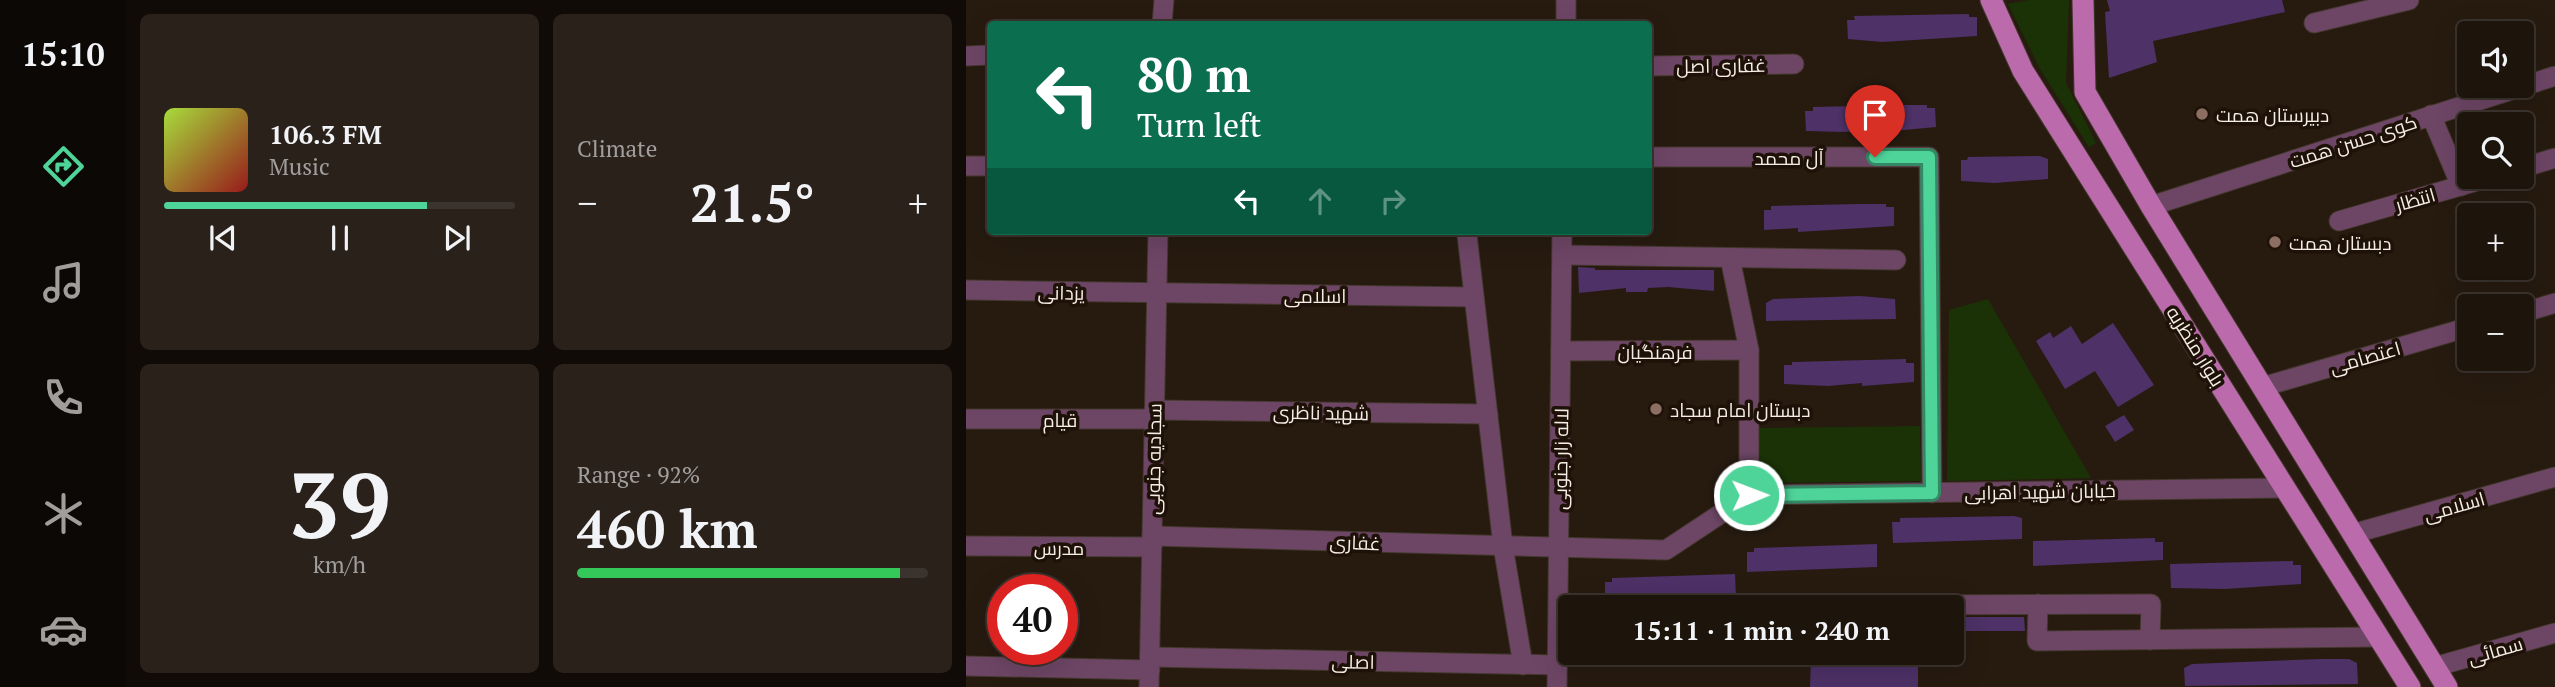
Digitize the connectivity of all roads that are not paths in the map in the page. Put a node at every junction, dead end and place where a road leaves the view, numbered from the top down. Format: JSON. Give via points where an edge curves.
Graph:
{"nodes":[{"id":1,"x":1164,"y":0,"type":"edge"},
{"id":2,"x":1566,"y":0,"type":"edge"},
{"id":3,"x":1991,"y":0,"type":"edge"},
{"id":4,"x":2083,"y":0,"type":"edge"},
{"id":5,"x":2409,"y":0,"type":"edge"},
{"id":6,"x":1162,"y":21,"type":"edge"},
{"id":7,"x":1566,"y":21,"type":"edge"},
{"id":8,"x":2314,"y":23,"type":"dead end"},
{"id":9,"x":966,"y":55,"type":"edge"},
{"id":10,"x":987,"y":55,"type":"edge"},
{"id":11,"x":1794,"y":64,"type":"dead end"},
{"id":12,"x":1652,"y":66,"type":"edge"},
{"id":13,"x":2555,"y":76,"type":"edge"},
{"id":14,"x":2431,"y":116,"type":"junction"},
{"id":15,"x":1652,"y":157,"type":"edge"},
{"id":16,"x":2555,"y":158,"type":"edge"},
{"id":17,"x":2534,"y":164,"type":"edge"},
{"id":18,"x":966,"y":166,"type":"edge"},
{"id":19,"x":987,"y":166,"type":"edge"},
{"id":20,"x":2457,"y":177,"type":"edge"},
{"id":21,"x":2457,"y":187,"type":"edge"},
{"id":22,"x":2151,"y":206,"type":"junction"},
{"id":23,"x":2339,"y":221,"type":"dead end"},
{"id":24,"x":1158,"y":235,"type":"edge"},
{"id":25,"x":1467,"y":235,"type":"edge"},
{"id":26,"x":1562,"y":235,"type":"edge"},
{"id":27,"x":1562,"y":255,"type":"junction"},
{"id":28,"x":1730,"y":258,"type":"junction"},
{"id":29,"x":1896,"y":260,"type":"dead end"},
{"id":30,"x":966,"y":290,"type":"edge"},
{"id":31,"x":1156,"y":294,"type":"junction"},
{"id":32,"x":1474,"y":297,"type":"junction"},
{"id":33,"x":2555,"y":303,"type":"edge"},
{"id":34,"x":2534,"y":309,"type":"edge"},
{"id":35,"x":2457,"y":330,"type":"edge"},
{"id":36,"x":1749,"y":350,"type":"junction"},
{"id":37,"x":1561,"y":351,"type":"junction"},
{"id":38,"x":2262,"y":387,"type":"junction"},
{"id":39,"x":1488,"y":414,"type":"junction"},
{"id":40,"x":1154,"y":415,"type":"junction"},
{"id":41,"x":966,"y":419,"type":"edge"},
{"id":42,"x":2555,"y":477,"type":"edge"},
{"id":43,"x":2285,"y":488,"type":"junction"},
{"id":44,"x":1932,"y":493,"type":"junction"},
{"id":45,"x":1749,"y":495,"type":"junction"},
{"id":46,"x":2352,"y":534,"type":"junction"},
{"id":47,"x":1152,"y":542,"type":"junction"},
{"id":48,"x":966,"y":546,"type":"edge"},
{"id":49,"x":1503,"y":546,"type":"junction"},
{"id":50,"x":1559,"y":548,"type":"junction"},
{"id":51,"x":1964,"y":604,"type":"edge"},
{"id":52,"x":2038,"y":604,"type":"junction"},
{"id":53,"x":2555,"y":632,"type":"edge"},
{"id":54,"x":2379,"y":637,"type":"junction"},
{"id":55,"x":2150,"y":640,"type":"junction"},
{"id":56,"x":1523,"y":665,"type":"junction"},
{"id":57,"x":966,"y":666,"type":"edge"},
{"id":58,"x":1557,"y":666,"type":"junction"},
{"id":59,"x":2434,"y":667,"type":"junction"},
{"id":60,"x":1150,"y":672,"type":"edge"},
{"id":61,"x":1557,"y":687,"type":"edge"},
{"id":62,"x":2410,"y":687,"type":"edge"},
{"id":63,"x":2446,"y":687,"type":"edge"}],
"edges":[{"from":1,"to":6,"type":"street"},
{"from":2,"to":7,"type":"street"},
{"from":3,"to":43,"type":"main road","name":"بلوار منظریه","via":[[2024,71]]},
{"from":4,"to":22,"type":"main road","name":"بلوار منظریه","via":[[2085,92]]},
{"from":5,"to":8,"type":"street"},
{"from":9,"to":10,"type":"street"},
{"from":11,"to":12,"type":"street","name":"غفاری اصل"},
{"from":13,"to":14,"type":"street","name":"کوی حسن همت"},
{"from":14,"to":20,"type":"street"},
{"from":14,"to":22,"type":"street","name":"کوی حسن همت"},
{"from":15,"to":44,"type":"street","name":"آل محمد","via":[[1929,157]]},
{"from":16,"to":17,"type":"street"},
{"from":18,"to":19,"type":"street"},
{"from":21,"to":23,"type":"street","name":"انتظار"},
{"from":22,"to":38,"type":"main road","name":"بلوار منظریه"},
{"from":24,"to":31,"type":"street","name":"سجادیه جنوبی"},
{"from":25,"to":32,"type":"street"},
{"from":26,"to":27,"type":"street","name":"لاله زار جنوبی"},
{"from":27,"to":28,"type":"street"},
{"from":27,"to":37,"type":"street","name":"لاله زار جنوبی"},
{"from":28,"to":29,"type":"street"},
{"from":28,"to":36,"type":"street"},
{"from":30,"to":31,"type":"street","name":"یزدانی"},
{"from":31,"to":32,"type":"street","name":"اسلامی"},
{"from":31,"to":40,"type":"street","name":"سجادیه جنوبی"},
{"from":32,"to":39,"type":"street"},
{"from":33,"to":34,"type":"street"},
{"from":35,"to":38,"type":"street","name":"اعتصامی"},
{"from":36,"to":37,"type":"street","name":"فرهنگیان"},
{"from":36,"to":45,"type":"street"},
{"from":37,"to":50,"type":"street","name":"لاله زار جنوبی"},
{"from":38,"to":46,"type":"main road","name":"بلوار منظریه"},
{"from":39,"to":40,"type":"street","name":"شهید ناظری"},
{"from":39,"to":49,"type":"street"},
{"from":40,"to":41,"type":"street","name":"قیام"},
{"from":40,"to":47,"type":"street","name":"سجادیه جنوبی"},
{"from":42,"to":46,"type":"street","name":"اسلامی"},
{"from":43,"to":44,"type":"street","name":"خیابان شهید اهرابی"},
{"from":43,"to":54,"type":"main road","name":"بلوار منظریه"},
{"from":44,"to":45,"type":"street","name":"خیابان شهید اهرابی"},
{"from":45,"to":50,"type":"street","via":[[1666,550]]},
{"from":46,"to":59,"type":"main road","name":"بلوار منظریه"},
{"from":47,"to":48,"type":"street","name":"مدرس"},
{"from":47,"to":49,"type":"street","name":"غفاری"},
{"from":47,"to":60,"type":"street","name":"سجادیه جنوبی"},
{"from":49,"to":50,"type":"street","name":"غفاری"},
{"from":49,"to":56,"type":"street"},
{"from":50,"to":58,"type":"street","name":"لاله زار جنوبی"},
{"from":51,"to":52,"type":"street"},
{"from":52,"to":55,"type":"street","via":[[2151,604]]},
{"from":52,"to":55,"type":"street","via":[[2037,641]]},
{"from":53,"to":59,"type":"street","name":"سمائی"},
{"from":54,"to":55,"type":"street"},
{"from":54,"to":62,"type":"main road","name":"بلوار منظریه"},
{"from":56,"to":58,"type":"street","name":"اصلی"},
{"from":56,"to":60,"type":"street","name":"اصلی"},
{"from":57,"to":60,"type":"street","name":"اصلی"},
{"from":58,"to":61,"type":"street","name":"لاله زار جنوبی"},
{"from":59,"to":63,"type":"main road","name":"بلوار منظریه"}]}
